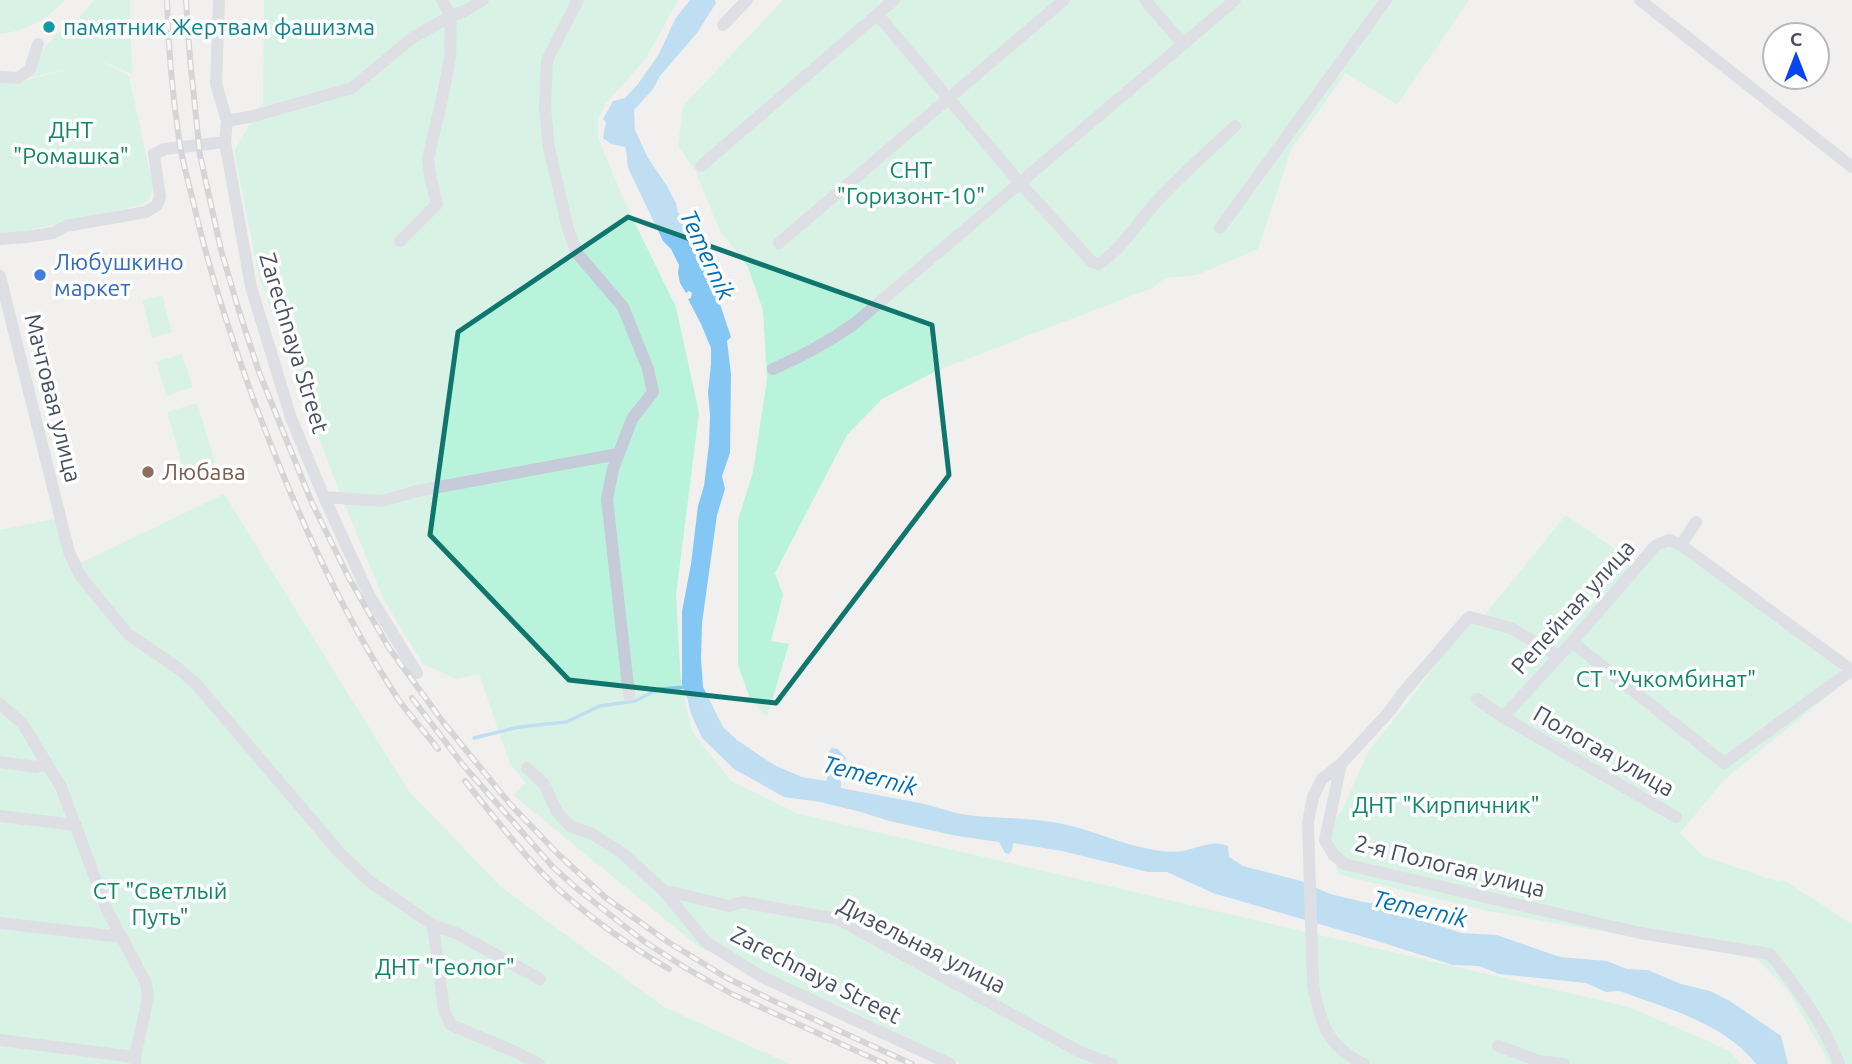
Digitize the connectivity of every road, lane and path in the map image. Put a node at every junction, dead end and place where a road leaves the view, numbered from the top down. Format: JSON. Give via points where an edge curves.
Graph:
{"nodes":[{"id":1,"x":219,"y":0,"type":"edge"},
{"id":2,"x":442,"y":0,"type":"edge"},
{"id":3,"x":483,"y":0,"type":"edge"},
{"id":4,"x":578,"y":0,"type":"edge"},
{"id":5,"x":747,"y":0,"type":"edge"},
{"id":6,"x":894,"y":0,"type":"edge"},
{"id":7,"x":1064,"y":0,"type":"edge"},
{"id":8,"x":1145,"y":0,"type":"edge"},
{"id":9,"x":1235,"y":0,"type":"edge"},
{"id":10,"x":1386,"y":0,"type":"edge"},
{"id":11,"x":1640,"y":0,"type":"edge"},
{"id":12,"x":877,"y":14,"type":"junction"},
{"id":13,"x":451,"y":16,"type":"junction"},
{"id":14,"x":723,"y":25,"type":"dead end"},
{"id":15,"x":38,"y":44,"type":"dead end"},
{"id":16,"x":1183,"y":44,"type":"junction"},
{"id":17,"x":0,"y":77,"type":"edge"},
{"id":18,"x":949,"y":98,"type":"junction"},
{"id":19,"x":227,"y":121,"type":"junction"},
{"id":20,"x":1235,"y":126,"type":"dead end"},
{"id":21,"x":225,"y":142,"type":"junction"},
{"id":22,"x":701,"y":166,"type":"dead end"},
{"id":23,"x":1852,"y":167,"type":"edge"},
{"id":24,"x":1020,"y":183,"type":"junction"},
{"id":25,"x":1220,"y":228,"type":"dead end"},
{"id":26,"x":0,"y":239,"type":"edge"},
{"id":27,"x":400,"y":241,"type":"dead end"},
{"id":28,"x":779,"y":243,"type":"dead end"},
{"id":29,"x":0,"y":276,"type":"edge"},
{"id":30,"x":773,"y":369,"type":"dead end"},
{"id":31,"x":618,"y":454,"type":"junction"},
{"id":32,"x":324,"y":497,"type":"junction"},
{"id":33,"x":1696,"y":522,"type":"dead end"},
{"id":34,"x":1681,"y":545,"type":"junction"},
{"id":35,"x":1572,"y":642,"type":"junction"},
{"id":36,"x":1558,"y":656,"type":"junction"},
{"id":37,"x":1852,"y":670,"type":"edge"},
{"id":38,"x":417,"y":673,"type":"dead end"},
{"id":39,"x":629,"y":695,"type":"dead end"},
{"id":40,"x":1477,"y":699,"type":"dead end"},
{"id":41,"x":0,"y":704,"type":"edge"},
{"id":42,"x":1503,"y":717,"type":"junction"},
{"id":43,"x":0,"y":762,"type":"edge"},
{"id":44,"x":47,"y":764,"type":"junction"},
{"id":45,"x":1341,"y":764,"type":"junction"},
{"id":46,"x":527,"y":768,"type":"dead end"},
{"id":47,"x":0,"y":816,"type":"edge"},
{"id":48,"x":1675,"y":817,"type":"dead end"},
{"id":49,"x":76,"y":825,"type":"junction"},
{"id":50,"x":663,"y":890,"type":"junction"},
{"id":51,"x":0,"y":923,"type":"edge"},
{"id":52,"x":433,"y":925,"type":"junction"},
{"id":53,"x":122,"y":937,"type":"junction"},
{"id":54,"x":540,"y":979,"type":"dead end"},
{"id":55,"x":0,"y":1040,"type":"edge"},
{"id":56,"x":1498,"y":1046,"type":"dead end"},
{"id":57,"x":135,"y":1060,"type":"edge"},
{"id":58,"x":539,"y":1064,"type":"edge"},
{"id":59,"x":950,"y":1064,"type":"edge"},
{"id":60,"x":1112,"y":1064,"type":"edge"},
{"id":61,"x":1364,"y":1064,"type":"edge"},
{"id":62,"x":1564,"y":1064,"type":"edge"},
{"id":63,"x":1839,"y":1064,"type":"edge"}],
"edges":[{"from":1,"to":19,"type":"street","name":"Zarechnaya Street","via":[[216,83]]},
{"from":2,"to":13,"type":"street"},
{"from":3,"to":13,"type":"street"},
{"from":4,"to":31,"type":"street","via":[[548,60],[545,107],[549,148],[577,253],[623,307],[653,392],[632,419]]},
{"from":5,"to":14,"type":"street"},
{"from":6,"to":12,"type":"street"},
{"from":7,"to":18,"type":"street"},
{"from":8,"to":16,"type":"street"},
{"from":9,"to":16,"type":"street"},
{"from":10,"to":25,"type":"street"},
{"from":11,"to":23,"type":"street"},
{"from":12,"to":18,"type":"street"},
{"from":12,"to":22,"type":"street"},
{"from":13,"to":19,"type":"street","via":[[412,38],[352,88]]},
{"from":13,"to":27,"type":"street","via":[[450,58],[428,158],[437,204]]},
{"from":15,"to":17,"type":"street","via":[[30,69],[18,78]]},
{"from":16,"to":24,"type":"street"},
{"from":18,"to":24,"type":"street"},
{"from":18,"to":28,"type":"street"},
{"from":19,"to":21,"type":"street","name":"Zarechnaya Street"},
{"from":20,"to":24,"type":"street","via":[[1099,264],[1092,262]]},
{"from":21,"to":26,"type":"street","via":[[154,153],[160,197],[158,205],[146,212],[66,226],[53,233]]},
{"from":21,"to":32,"type":"street","name":"Zarechnaya Street","via":[[251,288],[291,418]]},
{"from":24,"to":30,"type":"street","via":[[854,324]]},
{"from":29,"to":52,"type":"street","name":"Мачтовая улица","via":[[69,552],[82,577],[128,634],[197,685],[339,852],[369,881]]},
{"from":31,"to":32,"type":"street","via":[[382,501]]},
{"from":31,"to":39,"type":"street","via":[[607,499]]},
{"from":32,"to":38,"type":"street","name":"Zarechnaya Street","via":[[369,595]]},
{"from":33,"to":34,"type":"street"},
{"from":34,"to":35,"type":"street","name":"Репейная улица","via":[[1669,540],[1656,545]]},
{"from":34,"to":37,"type":"street"},
{"from":35,"to":36,"type":"street","name":"Репейная улица"},
{"from":35,"to":37,"type":"street","via":[[1724,763]]},
{"from":36,"to":42,"type":"street","name":"Репейная улица"},
{"from":36,"to":45,"type":"street","via":[[1511,628],[1470,617]]},
{"from":40,"to":42,"type":"street","name":"Пологая улица"},
{"from":41,"to":44,"type":"street","via":[[22,723]]},
{"from":42,"to":48,"type":"street","name":"Пологая улица"},
{"from":43,"to":44,"type":"street"},
{"from":44,"to":49,"type":"street"},
{"from":45,"to":61,"type":"street","via":[[1322,779],[1308,822],[1312,985],[1324,1027],[1337,1048]]},
{"from":45,"to":63,"type":"street","name":"2-я Пологая улица","via":[[1325,840],[1344,864],[1645,934],[1770,954],[1802,995]]},
{"from":46,"to":50,"type":"street","name":"Zarechnaya Street","via":[[544,785],[570,826],[621,852]]},
{"from":47,"to":49,"type":"street"},
{"from":49,"to":53,"type":"street","via":[[107,910]]},
{"from":50,"to":59,"type":"street","name":"Zarechnaya Street","via":[[706,943],[762,977]]},
{"from":50,"to":60,"type":"street","name":"Дизельная улица","via":[[729,906],[742,902],[838,919],[1078,1051]]},
{"from":51,"to":53,"type":"street"},
{"from":52,"to":54,"type":"street","name":"Мачтовая улица"},
{"from":52,"to":58,"type":"street","via":[[444,1011],[451,1025]]},
{"from":53,"to":57,"type":"street","via":[[146,983],[148,998]]},
{"from":55,"to":57,"type":"street"},
{"from":56,"to":62,"type":"street","via":[[1539,1062]]}]}
